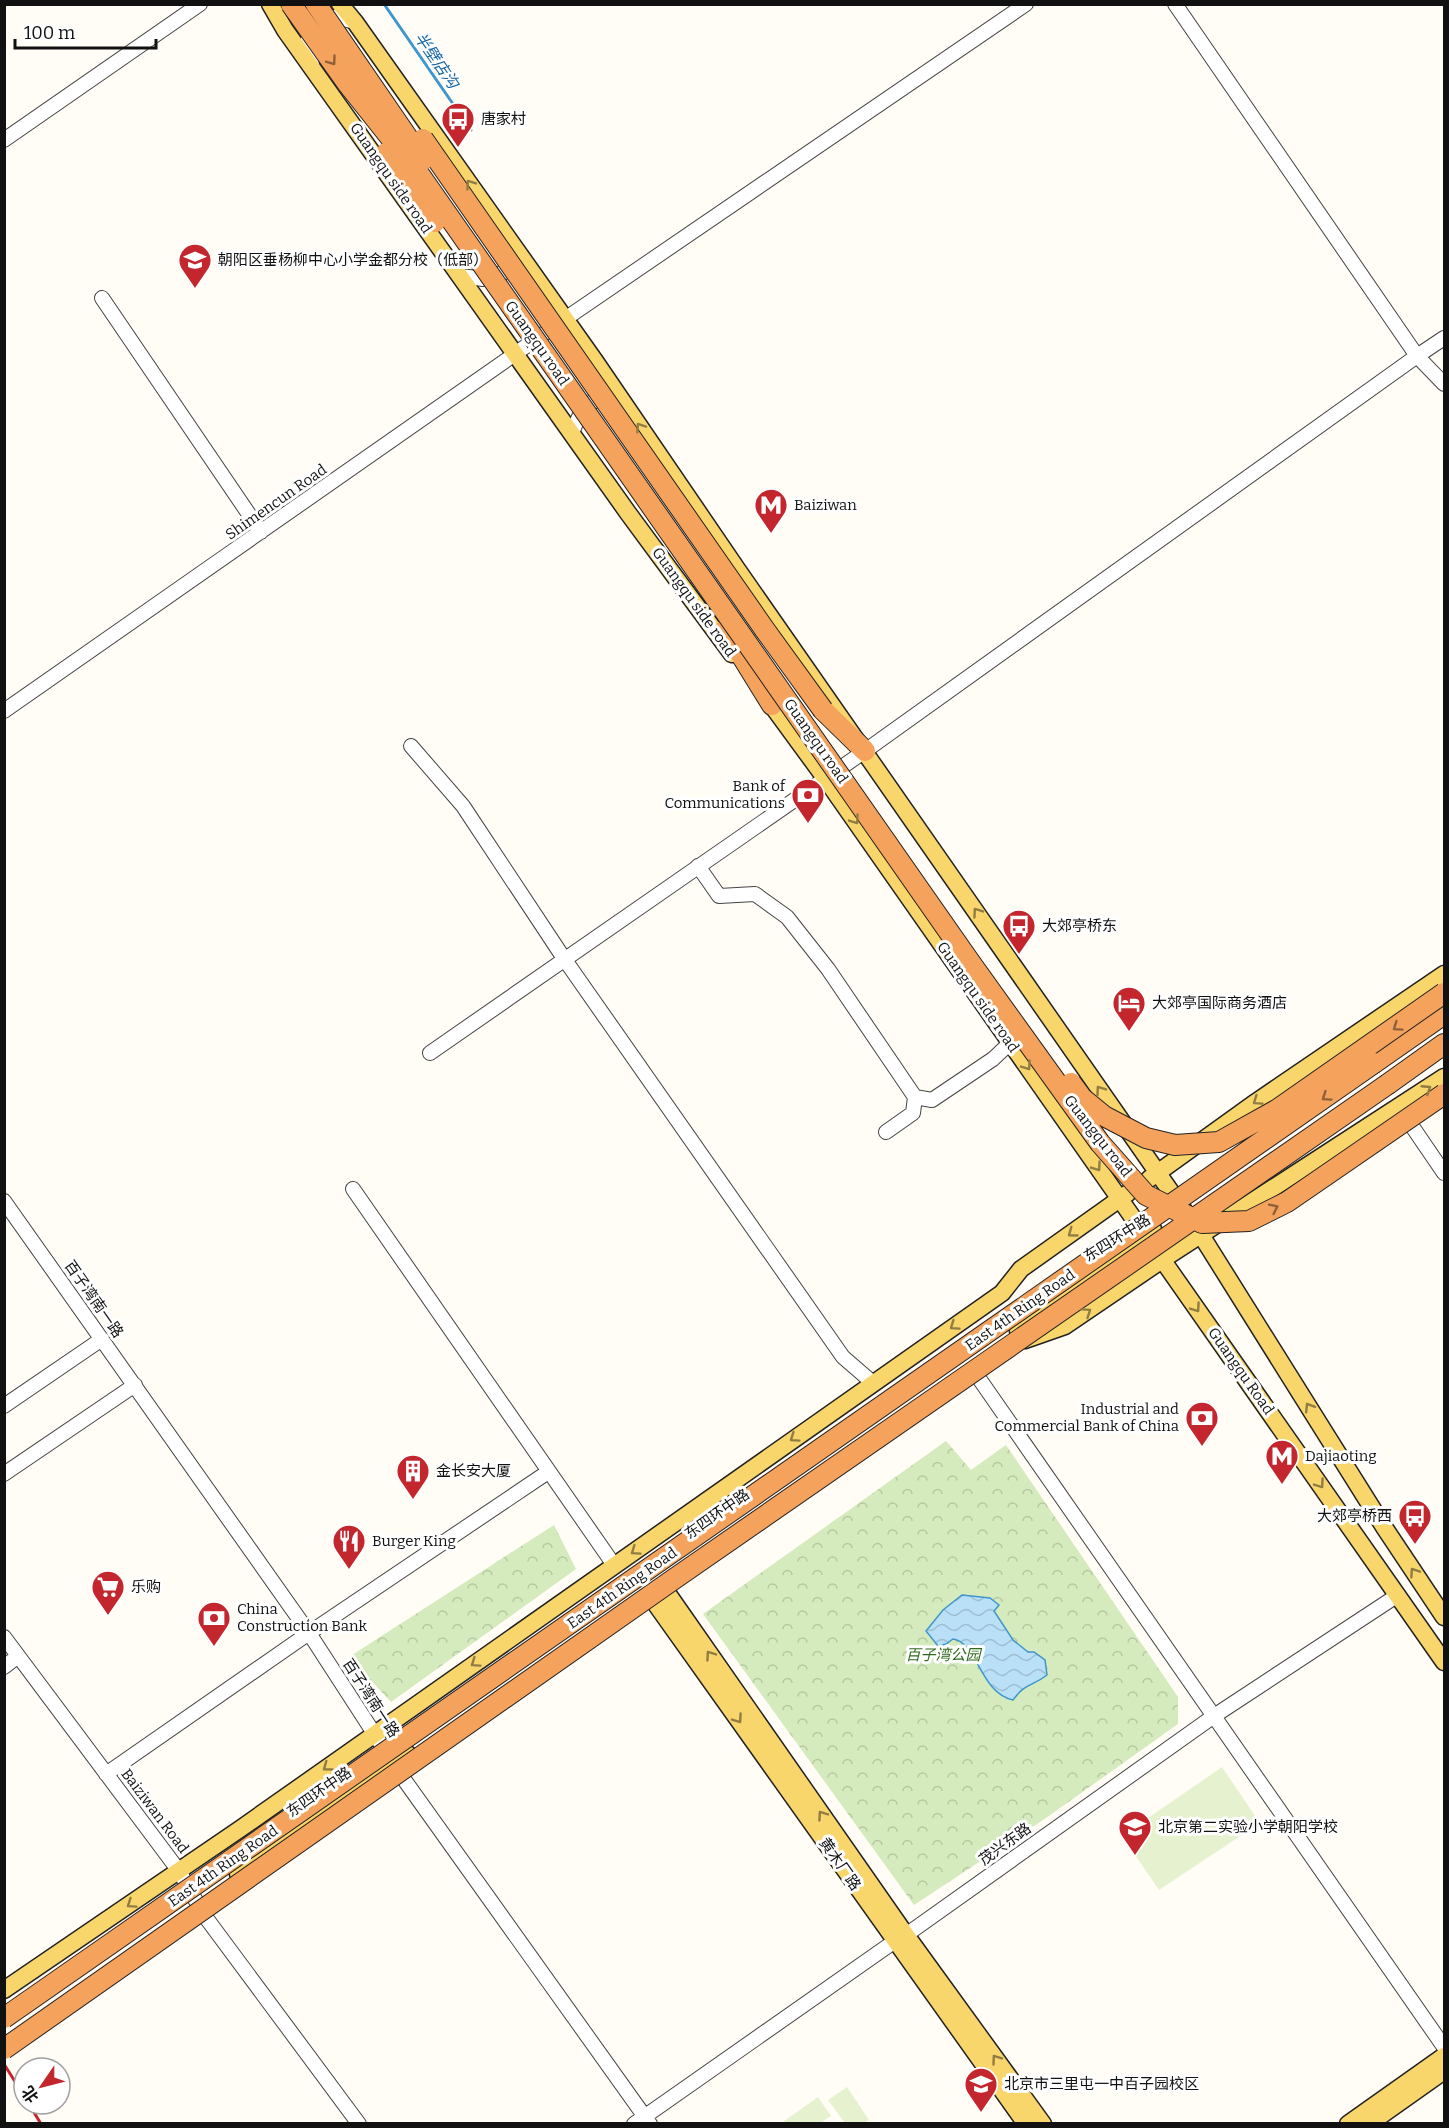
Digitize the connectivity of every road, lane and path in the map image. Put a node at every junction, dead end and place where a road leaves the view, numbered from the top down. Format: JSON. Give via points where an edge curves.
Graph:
{"nodes":[{"id":1,"x":200,"y":4,"type":"edge"},
{"id":2,"x":270,"y":4,"type":"edge"},
{"id":3,"x":291,"y":4,"type":"edge"},
{"id":4,"x":315,"y":4,"type":"edge"},
{"id":5,"x":339,"y":4,"type":"edge"},
{"id":6,"x":1026,"y":4,"type":"edge"},
{"id":7,"x":1175,"y":4,"type":"edge"},
{"id":8,"x":355,"y":22,"type":"junction"},
{"id":9,"x":352,"y":58,"type":"junction"},
{"id":10,"x":313,"y":68,"type":"junction"},
{"id":11,"x":347,"y":82,"type":"junction"},
{"id":12,"x":4,"y":140,"type":"edge"},
{"id":13,"x":510,"y":241,"type":"junction"},
{"id":14,"x":461,"y":276,"type":"junction"},
{"id":15,"x":102,"y":298,"type":"dead end"},
{"id":16,"x":565,"y":319,"type":"junction"},
{"id":17,"x":1444,"y":338,"type":"edge"},
{"id":18,"x":516,"y":354,"type":"junction"},
{"id":19,"x":1417,"y":356,"type":"junction"},
{"id":20,"x":1444,"y":384,"type":"edge"},
{"id":21,"x":623,"y":401,"type":"junction"},
{"id":22,"x":572,"y":433,"type":"junction"},
{"id":23,"x":261,"y":532,"type":"junction"},
{"id":24,"x":772,"y":705,"type":"junction"},
{"id":25,"x":4,"y":711,"type":"edge"},
{"id":26,"x":411,"y":746,"type":"dead end"},
{"id":27,"x":865,"y":751,"type":"junction"},
{"id":28,"x":825,"y":778,"type":"junction"},
{"id":29,"x":698,"y":866,"type":"junction"},
{"id":30,"x":565,"y":960,"type":"junction"},
{"id":31,"x":1444,"y":974,"type":"edge"},
{"id":32,"x":1444,"y":993,"type":"edge"},
{"id":33,"x":1444,"y":1014,"type":"edge"},
{"id":34,"x":1010,"y":1043,"type":"joint"},
{"id":35,"x":1444,"y":1044,"type":"edge"},
{"id":36,"x":430,"y":1053,"type":"dead end"},
{"id":37,"x":1444,"y":1077,"type":"edge"},
{"id":38,"x":1444,"y":1094,"type":"edge"},
{"id":39,"x":915,"y":1097,"type":"junction"},
{"id":40,"x":1052,"y":1102,"type":"junction"},
{"id":41,"x":1399,"y":1107,"type":"junction"},
{"id":42,"x":886,"y":1132,"type":"dead end"},
{"id":43,"x":1095,"y":1132,"type":"junction"},
{"id":44,"x":1157,"y":1173,"type":"junction"},
{"id":45,"x":1444,"y":1173,"type":"edge"},
{"id":46,"x":1136,"y":1188,"type":"junction"},
{"id":47,"x":353,"y":1189,"type":"dead end"},
{"id":48,"x":1119,"y":1199,"type":"junction"},
{"id":49,"x":4,"y":1201,"type":"edge"},
{"id":50,"x":1179,"y":1203,"type":"junction"},
{"id":51,"x":1157,"y":1218,"type":"junction"},
{"id":52,"x":1140,"y":1229,"type":"junction"},
{"id":53,"x":1201,"y":1235,"type":"junction"},
{"id":54,"x":1162,"y":1260,"type":"junction"},
{"id":55,"x":1064,"y":1282,"type":"junction"},
{"id":56,"x":1002,"y":1293,"type":"junction"},
{"id":57,"x":984,"y":1328,"type":"junction"},
{"id":58,"x":1035,"y":1337,"type":"junction"},
{"id":59,"x":102,"y":1339,"type":"junction"},
{"id":60,"x":998,"y":1347,"type":"junction"},
{"id":61,"x":978,"y":1377,"type":"junction"},
{"id":62,"x":873,"y":1383,"type":"junction"},
{"id":63,"x":135,"y":1385,"type":"junction"},
{"id":64,"x":4,"y":1406,"type":"edge"},
{"id":65,"x":548,"y":1472,"type":"junction"},
{"id":66,"x":4,"y":1474,"type":"edge"},
{"id":67,"x":614,"y":1565,"type":"junction"},
{"id":68,"x":1398,"y":1595,"type":"junction"},
{"id":69,"x":662,"y":1599,"type":"junction"},
{"id":70,"x":1444,"y":1617,"type":"edge"},
{"id":71,"x":309,"y":1633,"type":"junction"},
{"id":72,"x":4,"y":1637,"type":"edge"},
{"id":73,"x":18,"y":1656,"type":"junction"},
{"id":74,"x":1444,"y":1662,"type":"edge"},
{"id":75,"x":4,"y":1667,"type":"edge"},
{"id":76,"x":1214,"y":1716,"type":"junction"},
{"id":77,"x":379,"y":1740,"type":"junction"},
{"id":78,"x":399,"y":1771,"type":"junction"},
{"id":79,"x":106,"y":1774,"type":"junction"},
{"id":80,"x":183,"y":1877,"type":"junction"},
{"id":81,"x":202,"y":1910,"type":"junction"},
{"id":82,"x":901,"y":1938,"type":"junction"},
{"id":83,"x":4,"y":1990,"type":"edge"},
{"id":84,"x":20,"y":2021,"type":"edge"},
{"id":85,"x":1444,"y":2047,"type":"edge"},
{"id":86,"x":4,"y":2049,"type":"edge"},
{"id":87,"x":1444,"y":2056,"type":"edge"},
{"id":88,"x":1444,"y":2071,"type":"edge"},
{"id":89,"x":643,"y":2121,"type":"edge"},
{"id":90,"x":359,"y":2124,"type":"edge"},
{"id":91,"x":1026,"y":2124,"type":"edge"},
{"id":92,"x":1043,"y":2124,"type":"edge"},
{"id":93,"x":1348,"y":2124,"type":"edge"},
{"id":94,"x":1369,"y":2124,"type":"edge"}],
"edges":[{"from":1,"to":12,"type":"street"},
{"from":2,"to":10,"type":"main road","name":"Guangqu side road"},
{"from":3,"to":11,"type":"highway","name":"Guangqu road","one_way":true,"bridge":true},
{"from":4,"to":9,"type":"highway","name":"Guangqu road","bridge":true},
{"from":5,"to":8,"type":"main road"},
{"from":6,"to":16,"type":"street","name":"Shimencun Road"},
{"from":7,"to":19,"type":"street"},
{"from":8,"to":10,"type":"street","via":[[335,17],[316,23],[307,42]]},
{"from":13,"to":8,"type":"main road","one_way":true},
{"from":9,"to":27,"type":"highway","bridge":true,"via":[[406,116],[822,710]]},
{"from":32,"to":9,"type":"highway","name":"Guangqu road","one_way":true,"bridge":true,"via":[[1278,1109],[1219,1142],[1175,1145],[1146,1138],[1104,1116],[1082,1098]]},
{"from":10,"to":14,"type":"main road","name":"Guangqu side road"},
{"from":11,"to":24,"type":"highway","bridge":true,"via":[[375,137],[725,629]]},
{"from":11,"to":38,"type":"highway","name":"Guangqu road","one_way":true,"bridge":true,"via":[[417,171],[1017,1029],[1100,1143],[1146,1195],[1202,1223],[1249,1221],[1287,1202]]},
{"from":13,"to":14,"type":"street","via":[[507,267],[499,277]]},
{"from":13,"to":16,"type":"main road"},
{"from":14,"to":18,"type":"main road","name":"Guangqu side road"},
{"from":15,"to":23,"type":"street"},
{"from":16,"to":18,"type":"street","name":"Shimencun Road"},
{"from":16,"to":21,"type":"main road"},
{"from":17,"to":19,"type":"street"},
{"from":18,"to":22,"type":"main road","name":"Guangqu side road"},
{"from":18,"to":23,"type":"street","name":"Shimencun Road"},
{"from":19,"to":20,"type":"street"},
{"from":19,"to":27,"type":"street"},
{"from":21,"to":22,"type":"street","via":[[597,399],[579,413]]},
{"from":27,"to":21,"type":"main road","one_way":true},
{"from":22,"to":24,"type":"main road","name":"Guangqu side road","via":[[716,634]]},
{"from":23,"to":25,"type":"street","name":"Shimencun Road"},
{"from":24,"to":28,"type":"main road","name":"Guangqu side road"},
{"from":26,"to":30,"type":"street","via":[[463,806]]},
{"from":27,"to":28,"type":"street"},
{"from":44,"to":27,"type":"main road","one_way":true},
{"from":28,"to":29,"type":"street"},
{"from":28,"to":40,"type":"main road","name":"Guangqu side road","one_way":true},
{"from":29,"to":30,"type":"street"},
{"from":29,"to":39,"type":"street","via":[[719,896],[755,894],[787,917],[828,969]]},
{"from":30,"to":36,"type":"street"},
{"from":30,"to":62,"type":"street","via":[[843,1357]]},
{"from":31,"to":44,"type":"main road","name":"东四环中路","one_way":true},
{"from":33,"to":84,"type":"highway","name":"East 4th Ring Road","one_way":true,"bridge":true},
{"from":34,"to":39,"type":"street","via":[[932,1100]]},
{"from":34,"to":43,"type":"main road","via":[[1025,1043],[1040,1055]]},
{"from":35,"to":86,"type":"highway","name":"East 4th Ring Road","bridge":true},
{"from":41,"to":37,"type":"main road","name":"东四环中路","one_way":true},
{"from":39,"to":42,"type":"street","via":[[913,1113]]},
{"from":40,"to":43,"type":"main road","via":[[1072,1110]]},
{"from":40,"to":48,"type":"main road","name":"Guangqu side road","one_way":true},
{"from":41,"to":45,"type":"street"},
{"from":41,"to":53,"type":"main road","name":"东四环中路"},
{"from":43,"to":46,"type":"main road"},
{"from":44,"to":46,"type":"main road","name":"东四环中路"},
{"from":44,"to":50,"type":"main road","name":"Guangqu Road"},
{"from":46,"to":48,"type":"main road","name":"东四环中路"},
{"from":46,"to":51,"type":"main road"},
{"from":47,"to":65,"type":"street"},
{"from":48,"to":52,"type":"main road","name":"Guangqu Road"},
{"from":48,"to":56,"type":"main road","name":"东四环中路","one_way":true,"via":[[1021,1269]]},
{"from":49,"to":59,"type":"street","name":"百子湾南一路"},
{"from":50,"to":51,"type":"main road","name":"东四环中路"},
{"from":50,"to":53,"type":"main road","name":"Guangqu Road"},
{"from":51,"to":52,"type":"main road","name":"东四环中路"},
{"from":51,"to":53,"type":"main road"},
{"from":52,"to":54,"type":"main road","name":"Guangqu Road"},
{"from":52,"to":55,"type":"main road","name":"东四环中路"},
{"from":53,"to":54,"type":"main road","name":"东四环中路"},
{"from":70,"to":53,"type":"main road","name":"Guangqu Road","one_way":true},
{"from":58,"to":54,"type":"main road","name":"东四环中路","one_way":true,"via":[[1065,1326]]},
{"from":54,"to":68,"type":"main road","name":"Guangqu Road","one_way":true},
{"from":55,"to":57,"type":"main road","name":"东四环中路"},
{"from":55,"to":60,"type":"main road","name":"东四环中路"},
{"from":56,"to":57,"type":"main road"},
{"from":56,"to":62,"type":"main road","name":"东四环中路","one_way":true},
{"from":57,"to":77,"type":"main road","name":"东四环中路"},
{"from":58,"to":60,"type":"main road"},
{"from":58,"to":61,"type":"street","name":"东四环中路"},
{"from":59,"to":63,"type":"street","name":"百子湾南一路"},
{"from":59,"to":64,"type":"street"},
{"from":60,"to":78,"type":"main road","name":"东四环中路"},
{"from":61,"to":69,"type":"street","name":"东四环中路"},
{"from":61,"to":76,"type":"street"},
{"from":62,"to":67,"type":"main road","name":"东四环中路","one_way":true},
{"from":63,"to":66,"type":"street"},
{"from":63,"to":71,"type":"street","name":"百子湾南一路"},
{"from":65,"to":67,"type":"street"},
{"from":65,"to":71,"type":"street"},
{"from":67,"to":77,"type":"main road","name":"东四环中路","one_way":true},
{"from":68,"to":74,"type":"main road","name":"Guangqu Road"},
{"from":68,"to":76,"type":"street","name":"茂兴东路"},
{"from":69,"to":78,"type":"street","name":"东四环中路"},
{"from":69,"to":82,"type":"main road"},
{"from":71,"to":77,"type":"street","name":"百子湾南一路"},
{"from":71,"to":79,"type":"street"},
{"from":72,"to":73,"type":"street","name":"Baiziwan Road"},
{"from":73,"to":75,"type":"street"},
{"from":73,"to":79,"type":"street","name":"Baiziwan Road"},
{"from":76,"to":82,"type":"street","name":"茂兴东路"},
{"from":76,"to":85,"type":"street"},
{"from":77,"to":78,"type":"street","name":"百子湾南一路"},
{"from":77,"to":80,"type":"main road","name":"东四环中路","one_way":true},
{"from":78,"to":81,"type":"main road","name":"东四环中路","via":[[292,1832]]},
{"from":78,"to":89,"type":"street","name":"百子湾南一路"},
{"from":79,"to":80,"type":"street","name":"Baiziwan Road"},
{"from":80,"to":81,"type":"street","name":"Baiziwan Road"},
{"from":80,"to":83,"type":"main road","name":"东四环中路","one_way":true},
{"from":80,"to":84,"type":"main road","name":"东四环中路"},
{"from":81,"to":84,"type":"main road","name":"东四环中路"},
{"from":81,"to":90,"type":"street","name":"Baiziwan Road"},
{"from":82,"to":89,"type":"street","name":"茂兴东路"},
{"from":82,"to":91,"type":"main road"},
{"from":92,"to":82,"type":"main road","one_way":true},
{"from":87,"to":93,"type":"main road"},
{"from":88,"to":94,"type":"main road"}]}
